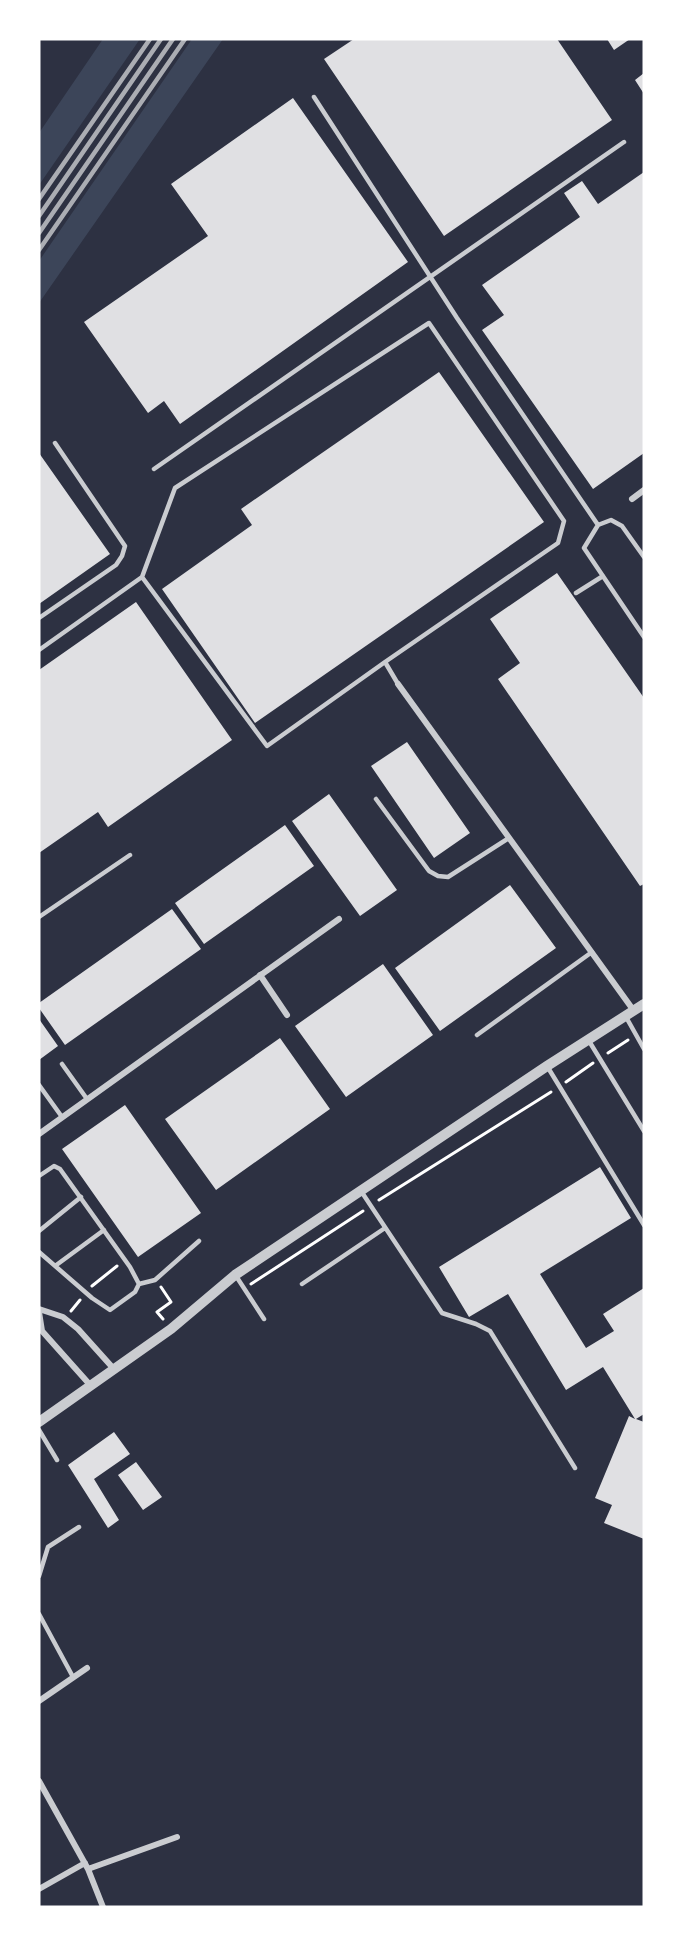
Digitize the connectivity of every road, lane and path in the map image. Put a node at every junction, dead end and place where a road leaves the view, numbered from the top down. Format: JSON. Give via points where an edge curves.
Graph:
{"nodes":[{"id":1,"x":314,"y":97,"type":"dead end"},
{"id":2,"x":624,"y":142,"type":"dead end"},
{"id":3,"x":430,"y":277,"type":"junction"},
{"id":4,"x":55,"y":442,"type":"dead end"},
{"id":5,"x":154,"y":469,"type":"dead end"},
{"id":6,"x":644,"y":490,"type":"edge"},
{"id":7,"x":632,"y":499,"type":"dead end"},
{"id":8,"x":598,"y":525,"type":"junction"},
{"id":9,"x":644,"y":557,"type":"edge"},
{"id":10,"x":603,"y":576,"type":"junction"},
{"id":11,"x":142,"y":577,"type":"junction"},
{"id":12,"x":576,"y":593,"type":"dead end"},
{"id":13,"x":39,"y":618,"type":"edge"},
{"id":14,"x":644,"y":637,"type":"edge"},
{"id":15,"x":39,"y":650,"type":"edge"},
{"id":16,"x":385,"y":662,"type":"junction"},
{"id":17,"x":398,"y":684,"type":"joint"},
{"id":18,"x":376,"y":799,"type":"dead end"},
{"id":19,"x":509,"y":838,"type":"junction"},
{"id":20,"x":130,"y":855,"type":"dead end"},
{"id":21,"x":39,"y":917,"type":"edge"},
{"id":22,"x":339,"y":919,"type":"dead end"},
{"id":23,"x":592,"y":952,"type":"junction"},
{"id":24,"x":260,"y":975,"type":"junction"},
{"id":25,"x":644,"y":1004,"type":"edge"},
{"id":26,"x":630,"y":1014,"type":"junction"},
{"id":27,"x":287,"y":1015,"type":"dead end"},
{"id":28,"x":635,"y":1034,"type":"junction"},
{"id":29,"x":477,"y":1035,"type":"dead end"},
{"id":30,"x":588,"y":1039,"type":"junction"},
{"id":31,"x":644,"y":1049,"type":"edge"},
{"id":32,"x":600,"y":1058,"type":"junction"},
{"id":33,"x":62,"y":1064,"type":"dead end"},
{"id":34,"x":547,"y":1066,"type":"junction"},
{"id":35,"x":39,"y":1084,"type":"edge"},
{"id":36,"x":559,"y":1086,"type":"junction"},
{"id":37,"x":87,"y":1099,"type":"junction"},
{"id":38,"x":62,"y":1117,"type":"junction"},
{"id":39,"x":644,"y":1131,"type":"edge"},
{"id":40,"x":39,"y":1134,"type":"edge"},
{"id":41,"x":39,"y":1176,"type":"edge"},
{"id":42,"x":361,"y":1191,"type":"junction"},
{"id":43,"x":81,"y":1197,"type":"junction"},
{"id":44,"x":370,"y":1206,"type":"junction"},
{"id":45,"x":644,"y":1225,"type":"edge"},
{"id":46,"x":385,"y":1228,"type":"junction"},
{"id":47,"x":104,"y":1230,"type":"junction"},
{"id":48,"x":39,"y":1231,"type":"edge"},
{"id":49,"x":199,"y":1241,"type":"dead end"},
{"id":50,"x":39,"y":1252,"type":"edge"},
{"id":51,"x":125,"y":1261,"type":"junction"},
{"id":52,"x":55,"y":1266,"type":"junction"},
{"id":53,"x":235,"y":1275,"type":"junction"},
{"id":54,"x":155,"y":1280,"type":"junction"},
{"id":55,"x":139,"y":1284,"type":"junction"},
{"id":56,"x":302,"y":1284,"type":"dead end"},
{"id":57,"x":87,"y":1293,"type":"junction"},
{"id":58,"x":39,"y":1310,"type":"edge"},
{"id":59,"x":63,"y":1317,"type":"junction"},
{"id":60,"x":264,"y":1319,"type":"dead end"},
{"id":61,"x":171,"y":1329,"type":"junction"},
{"id":62,"x":113,"y":1368,"type":"junction"},
{"id":63,"x":91,"y":1386,"type":"junction"},
{"id":64,"x":39,"y":1422,"type":"edge"},
{"id":65,"x":39,"y":1430,"type":"edge"},
{"id":66,"x":57,"y":1460,"type":"dead end"},
{"id":67,"x":575,"y":1468,"type":"dead end"},
{"id":68,"x":79,"y":1527,"type":"dead end"},
{"id":69,"x":39,"y":1576,"type":"edge"},
{"id":70,"x":39,"y":1614,"type":"edge"},
{"id":71,"x":87,"y":1668,"type":"dead end"},
{"id":72,"x":73,"y":1677,"type":"junction"},
{"id":73,"x":39,"y":1701,"type":"edge"},
{"id":74,"x":39,"y":1781,"type":"edge"},
{"id":75,"x":177,"y":1837,"type":"dead end"},
{"id":76,"x":87,"y":1866,"type":"junction"},
{"id":77,"x":39,"y":1889,"type":"edge"},
{"id":78,"x":103,"y":1907,"type":"edge"}],
"edges":[{"from":1,"to":3,"type":"lane"},
{"from":2,"to":3,"type":"lane"},
{"from":3,"to":5,"type":"lane"},
{"from":3,"to":8,"type":"lane"},
{"from":4,"to":13,"type":"lane","via":[[125,546],[116,565]]},
{"from":6,"to":7,"type":"street"},
{"from":8,"to":9,"type":"lane","via":[[611,520],[622,526]]},
{"from":8,"to":10,"type":"lane","via":[[584,548]]},
{"from":10,"to":12,"type":"lane"},
{"from":10,"to":14,"type":"lane"},
{"from":11,"to":15,"type":"lane"},
{"from":11,"to":16,"type":"lane","via":[[267,746]]},
{"from":11,"to":16,"type":"lane","via":[[175,488],[429,322],[564,521],[558,543]]},
{"from":16,"to":17,"type":"lane"},
{"from":17,"to":19,"type":"street"},
{"from":18,"to":19,"type":"lane","via":[[429,871],[438,876],[448,877]]},
{"from":19,"to":23,"type":"street"},
{"from":20,"to":21,"type":"lane"},
{"from":22,"to":24,"type":"street"},
{"from":23,"to":26,"type":"street"},
{"from":23,"to":29,"type":"lane"},
{"from":24,"to":27,"type":"street"},
{"from":24,"to":37,"type":"street"},
{"from":25,"to":26,"type":"street"},
{"from":26,"to":28,"type":"lane"},
{"from":26,"to":30,"type":"street"},
{"from":28,"to":31,"type":"lane"},
{"from":28,"to":32,"type":"path"},
{"from":30,"to":32,"type":"lane"},
{"from":30,"to":34,"type":"street"},
{"from":32,"to":36,"type":"path"},
{"from":32,"to":39,"type":"lane"},
{"from":33,"to":37,"type":"lane"},
{"from":34,"to":36,"type":"lane"},
{"from":34,"to":42,"type":"street"},
{"from":35,"to":38,"type":"lane"},
{"from":36,"to":44,"type":"path"},
{"from":36,"to":45,"type":"lane"},
{"from":37,"to":38,"type":"street"},
{"from":38,"to":40,"type":"street"},
{"from":41,"to":43,"type":"lane","via":[[54,1166]]},
{"from":42,"to":44,"type":"lane"},
{"from":42,"to":53,"type":"street"},
{"from":43,"to":47,"type":"lane"},
{"from":43,"to":48,"type":"lane"},
{"from":44,"to":46,"type":"lane"},
{"from":46,"to":56,"type":"lane"},
{"from":46,"to":67,"type":"lane","via":[[442,1313],[490,1331]]},
{"from":47,"to":51,"type":"lane"},
{"from":47,"to":52,"type":"lane"},
{"from":49,"to":54,"type":"lane"},
{"from":50,"to":52,"type":"lane"},
{"from":51,"to":55,"type":"lane"},
{"from":51,"to":57,"type":"path","via":[[93,1283]]},
{"from":52,"to":57,"type":"lane"},
{"from":53,"to":60,"type":"lane"},
{"from":53,"to":61,"type":"street"},
{"from":54,"to":55,"type":"lane"},
{"from":54,"to":61,"type":"path","via":[[171,1302],[157,1312]]},
{"from":55,"to":57,"type":"lane","via":[[135,1292],[110,1310]]},
{"from":57,"to":59,"type":"path"},
{"from":58,"to":59,"type":"street"},
{"from":58,"to":63,"type":"street","via":[[42,1331]]},
{"from":59,"to":62,"type":"street"},
{"from":61,"to":62,"type":"street"},
{"from":62,"to":63,"type":"street"},
{"from":63,"to":64,"type":"street"},
{"from":65,"to":66,"type":"lane"},
{"from":68,"to":69,"type":"lane","via":[[48,1547]]},
{"from":70,"to":72,"type":"lane"},
{"from":71,"to":72,"type":"street"},
{"from":72,"to":73,"type":"street"},
{"from":74,"to":76,"type":"street"},
{"from":75,"to":76,"type":"street"},
{"from":76,"to":77,"type":"street"},
{"from":76,"to":78,"type":"street"}]}
